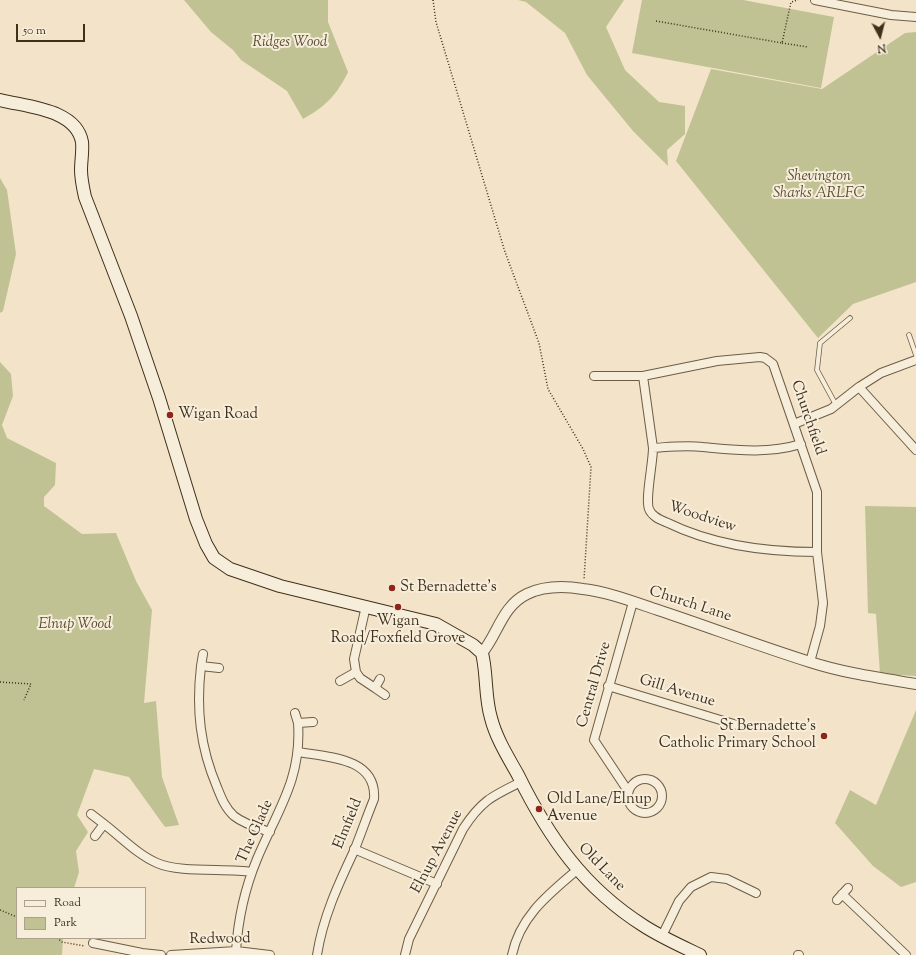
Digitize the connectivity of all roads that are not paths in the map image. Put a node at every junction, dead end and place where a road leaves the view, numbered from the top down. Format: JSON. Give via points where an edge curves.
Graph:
{"nodes":[{"id":1,"x":815,"y":0,"type":"edge"},
{"id":2,"x":916,"y":17,"type":"edge"},
{"id":3,"x":0,"y":100,"type":"edge"},
{"id":4,"x":850,"y":318,"type":"dead end"},
{"id":5,"x":910,"y":335,"type":"dead end"},
{"id":6,"x":916,"y":355,"type":"edge"},
{"id":7,"x":916,"y":360,"type":"edge"},
{"id":8,"x":594,"y":376,"type":"dead end"},
{"id":9,"x":643,"y":376,"type":"junction"},
{"id":10,"x":859,"y":387,"type":"junction"},
{"id":11,"x":836,"y":405,"type":"junction"},
{"id":12,"x":794,"y":424,"type":"junction"},
{"id":13,"x":801,"y":444,"type":"junction"},
{"id":14,"x":653,"y":448,"type":"junction"},
{"id":15,"x":916,"y":450,"type":"edge"},
{"id":16,"x":817,"y":552,"type":"junction"},
{"id":17,"x":633,"y":602,"type":"junction"},
{"id":18,"x":366,"y":606,"type":"junction"},
{"id":19,"x":482,"y":653,"type":"junction"},
{"id":20,"x":203,"y":654,"type":"dead end"},
{"id":21,"x":810,"y":662,"type":"junction"},
{"id":22,"x":201,"y":666,"type":"junction"},
{"id":23,"x":219,"y":668,"type":"dead end"},
{"id":24,"x":356,"y":672,"type":"junction"},
{"id":25,"x":380,"y":679,"type":"dead end"},
{"id":26,"x":340,"y":681,"type":"dead end"},
{"id":27,"x":916,"y":684,"type":"edge"},
{"id":28,"x":608,"y":686,"type":"junction"},
{"id":29,"x":375,"y":688,"type":"junction"},
{"id":30,"x":385,"y":695,"type":"dead end"},
{"id":31,"x":295,"y":713,"type":"dead end"},
{"id":32,"x":313,"y":722,"type":"dead end"},
{"id":33,"x":298,"y":724,"type":"junction"},
{"id":34,"x":737,"y":725,"type":"dead end"},
{"id":35,"x":298,"y":752,"type":"junction"},
{"id":36,"x":521,"y":782,"type":"junction"},
{"id":37,"x":628,"y":791,"type":"junction"},
{"id":38,"x":91,"y":814,"type":"dead end"},
{"id":39,"x":104,"y":824,"type":"junction"},
{"id":40,"x":270,"y":832,"type":"junction"},
{"id":41,"x":95,"y":836,"type":"dead end"},
{"id":42,"x":354,"y":849,"type":"junction"},
{"id":43,"x":577,"y":870,"type":"junction"},
{"id":44,"x":252,"y":872,"type":"junction"},
{"id":45,"x":437,"y":884,"type":"junction"},
{"id":46,"x":756,"y":893,"type":"dead end"},
{"id":47,"x":842,"y":894,"type":"dead end"},
{"id":48,"x":662,"y":936,"type":"junction"},
{"id":49,"x":93,"y":943,"type":"road end"},
{"id":50,"x":236,"y":951,"type":"junction"},
{"id":51,"x":119,"y":952,"type":"edge"},
{"id":52,"x":161,"y":955,"type":"edge"},
{"id":53,"x":171,"y":955,"type":"edge"},
{"id":54,"x":270,"y":955,"type":"edge"},
{"id":55,"x":317,"y":955,"type":"edge"},
{"id":56,"x":405,"y":955,"type":"edge"},
{"id":57,"x":512,"y":955,"type":"edge"},
{"id":58,"x":700,"y":955,"type":"edge"},
{"id":59,"x":906,"y":955,"type":"edge"}],
"edges":[{"from":1,"to":2,"type":"street","via":[[891,15]]},
{"from":3,"to":18,"type":"main road","via":[[58,114],[71,122],[79,134],[82,151],[81,178],[85,197],[131,316],[209,552],[219,563],[240,574]]},
{"from":4,"to":11,"type":"lane","via":[[820,343],[817,370]]},
{"from":5,"to":6,"type":"lane"},
{"from":7,"to":10,"type":"street","via":[[893,368]]},
{"from":8,"to":9,"type":"street","name":"Churchfield"},
{"from":9,"to":12,"type":"street","name":"Churchfield","via":[[717,360],[765,358],[773,364]]},
{"from":9,"to":14,"type":"street","name":"Woodview"},
{"from":10,"to":11,"type":"street"},
{"from":10,"to":15,"type":"street"},
{"from":11,"to":12,"type":"street","via":[[822,414]]},
{"from":12,"to":13,"type":"street","name":"Churchfield"},
{"from":13,"to":14,"type":"street","via":[[781,450],[755,451],[702,447]]},
{"from":13,"to":16,"type":"street","name":"Churchfield","via":[[817,492]]},
{"from":14,"to":16,"type":"street","name":"Woodview","via":[[648,504],[650,512],[656,518],[712,540],[777,550]]},
{"from":16,"to":21,"type":"street","name":"Churchfield","via":[[822,582],[822,611]]},
{"from":17,"to":19,"type":"street","name":"Church Lane","via":[[583,588],[562,587],[533,592],[519,599],[505,613]]},
{"from":17,"to":21,"type":"street","name":"Church Lane"},
{"from":17,"to":28,"type":"street","name":"Central Drive"},
{"from":18,"to":19,"type":"main road","via":[[436,624],[461,637]]},
{"from":18,"to":24,"type":"street","via":[[354,659]]},
{"from":19,"to":36,"type":"main road","name":"Old Lane","via":[[491,718]]},
{"from":20,"to":22,"type":"street"},
{"from":21,"to":27,"type":"street","name":"Church Lane","via":[[850,673]]},
{"from":22,"to":23,"type":"street"},
{"from":22,"to":40,"type":"street","via":[[198,703],[201,734],[207,763],[221,797],[233,815],[241,821]]},
{"from":24,"to":26,"type":"street"},
{"from":24,"to":29,"type":"street","via":[[360,678]]},
{"from":25,"to":29,"type":"street"},
{"from":28,"to":34,"type":"street","name":"Gill Avenue"},
{"from":28,"to":37,"type":"street","name":"Central Drive","via":[[594,740]]},
{"from":29,"to":30,"type":"street"},
{"from":31,"to":33,"type":"street","name":"The Glade"},
{"from":32,"to":33,"type":"street"},
{"from":33,"to":35,"type":"street","name":"The Glade"},
{"from":35,"to":40,"type":"street","name":"The Glade","via":[[287,796]]},
{"from":35,"to":42,"type":"street","name":"Elmfield","via":[[354,764],[369,775],[374,787],[374,799]]},
{"from":36,"to":43,"type":"main road","name":"Old Lane","via":[[555,841]]},
{"from":36,"to":45,"type":"street","name":"Elnup Avenue","via":[[489,798],[474,812],[463,829]]},
{"from":37,"to":37,"type":"street","name":"Central Drive","via":[[629,802],[636,811],[647,814],[661,804],[660,787],[652,780],[640,779]]},
{"from":38,"to":39,"type":"street"},
{"from":39,"to":41,"type":"street"},
{"from":39,"to":44,"type":"street","via":[[148,858],[162,865]]},
{"from":40,"to":44,"type":"street","name":"The Glade"},
{"from":42,"to":45,"type":"street"},
{"from":42,"to":55,"type":"street","name":"Elmfield","via":[[335,890],[323,925]]},
{"from":43,"to":48,"type":"main road","name":"Old Lane","via":[[618,908]]},
{"from":43,"to":57,"type":"street","via":[[535,908],[521,929]]},
{"from":44,"to":50,"type":"street","name":"The Glade","via":[[239,920]]},
{"from":45,"to":56,"type":"street","name":"Elnup Avenue","via":[[409,939]]},
{"from":46,"to":48,"type":"street","via":[[726,879],[711,877],[691,888],[679,901]]},
{"from":47,"to":59,"type":"street"},
{"from":48,"to":58,"type":"main road","name":"Old Lane"},
{"from":49,"to":51,"type":"street"},
{"from":50,"to":53,"type":"street","name":"Redwood"},
{"from":50,"to":54,"type":"street","name":"Redwood"},
{"from":51,"to":52,"type":"street"}]}
